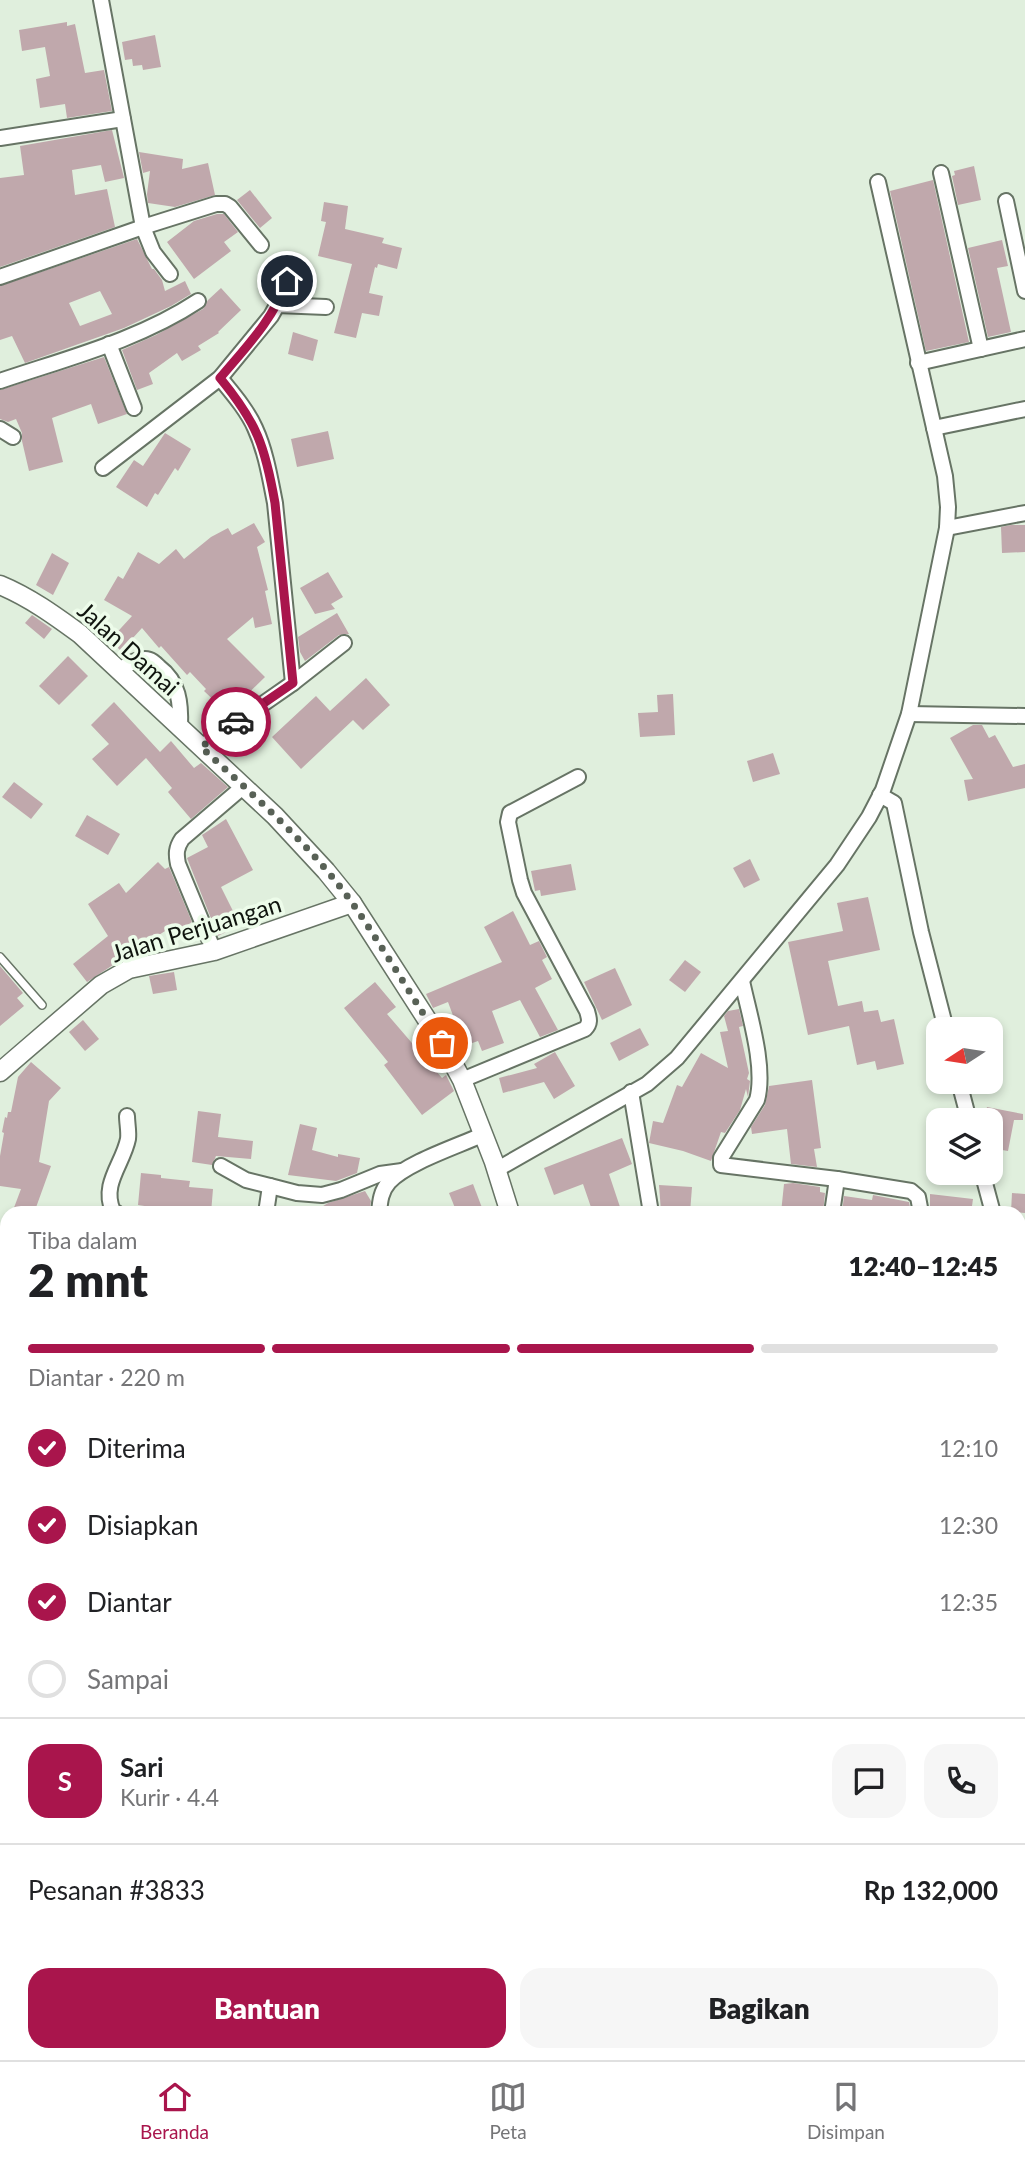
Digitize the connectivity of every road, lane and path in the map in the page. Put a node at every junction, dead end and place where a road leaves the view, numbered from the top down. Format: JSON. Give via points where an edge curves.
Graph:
{"nodes":[{"id":1,"x":101,"y":0,"type":"edge"},
{"id":2,"x":123,"y":118,"type":"junction"},
{"id":3,"x":0,"y":138,"type":"edge"},
{"id":4,"x":941,"y":173,"type":"dead end"},
{"id":5,"x":878,"y":182,"type":"dead end"},
{"id":6,"x":1006,"y":201,"type":"dead end"},
{"id":7,"x":143,"y":227,"type":"junction"},
{"id":8,"x":261,"y":245,"type":"dead end"},
{"id":9,"x":293,"y":261,"type":"dead end"},
{"id":10,"x":170,"y":274,"type":"dead end"},
{"id":11,"x":0,"y":277,"type":"edge"},
{"id":12,"x":1025,"y":290,"type":"edge"},
{"id":13,"x":198,"y":301,"type":"dead end"},
{"id":14,"x":278,"y":305,"type":"junction"},
{"id":15,"x":326,"y":307,"type":"dead end"},
{"id":16,"x":1025,"y":340,"type":"edge"},
{"id":17,"x":109,"y":344,"type":"junction"},
{"id":18,"x":981,"y":349,"type":"junction"},
{"id":19,"x":918,"y":363,"type":"junction"},
{"id":20,"x":220,"y":378,"type":"junction"},
{"id":21,"x":0,"y":381,"type":"edge"},
{"id":22,"x":134,"y":408,"type":"dead end"},
{"id":23,"x":1025,"y":408,"type":"edge"},
{"id":24,"x":934,"y":428,"type":"junction"},
{"id":25,"x":103,"y":468,"type":"dead end"},
{"id":26,"x":1025,"y":513,"type":"edge"},
{"id":27,"x":947,"y":528,"type":"junction"},
{"id":28,"x":0,"y":585,"type":"edge"},
{"id":29,"x":344,"y":643,"type":"dead end"},
{"id":30,"x":119,"y":670,"type":"junction"},
{"id":31,"x":293,"y":683,"type":"junction"},
{"id":32,"x":909,"y":714,"type":"junction"},
{"id":33,"x":1024,"y":718,"type":"edge"},
{"id":34,"x":180,"y":727,"type":"junction"},
{"id":35,"x":201,"y":747,"type":"junction"},
{"id":36,"x":578,"y":777,"type":"dead end"},
{"id":37,"x":244,"y":786,"type":"junction"},
{"id":38,"x":880,"y":795,"type":"junction"},
{"id":39,"x":352,"y":903,"type":"junction"},
{"id":40,"x":214,"y":951,"type":"junction"},
{"id":41,"x":0,"y":957,"type":"edge"},
{"id":42,"x":742,"y":981,"type":"junction"},
{"id":43,"x":42,"y":1005,"type":"dead end"},
{"id":44,"x":943,"y":1017,"type":"edge"},
{"id":45,"x":0,"y":1072,"type":"edge"},
{"id":46,"x":462,"y":1080,"type":"junction"},
{"id":47,"x":631,"y":1092,"type":"junction"},
{"id":48,"x":127,"y":1116,"type":"dead end"},
{"id":49,"x":490,"y":1154,"type":"junction"},
{"id":50,"x":222,"y":1166,"type":"dead end"},
{"id":51,"x":402,"y":1171,"type":"junction"},
{"id":52,"x":837,"y":1179,"type":"junction"},
{"id":53,"x":985,"y":1185,"type":"edge"},
{"id":54,"x":270,"y":1186,"type":"junction"},
{"id":55,"x":110,"y":1206,"type":"edge"},
{"id":56,"x":267,"y":1206,"type":"edge"},
{"id":57,"x":380,"y":1206,"type":"edge"},
{"id":58,"x":508,"y":1206,"type":"edge"},
{"id":59,"x":650,"y":1206,"type":"edge"},
{"id":60,"x":833,"y":1206,"type":"edge"},
{"id":61,"x":919,"y":1206,"type":"edge"},
{"id":62,"x":991,"y":1206,"type":"edge"}],
"edges":[{"from":1,"to":2,"type":"street"},
{"from":2,"to":3,"type":"street"},
{"from":2,"to":7,"type":"street"},
{"from":4,"to":18,"type":"street"},
{"from":5,"to":19,"type":"street"},
{"from":6,"to":12,"type":"street"},
{"from":7,"to":8,"type":"street","via":[[221,203],[230,206]]},
{"from":7,"to":10,"type":"street","via":[[153,252]]},
{"from":7,"to":11,"type":"street"},
{"from":9,"to":14,"type":"street"},
{"from":13,"to":17,"type":"street","via":[[157,325]]},
{"from":14,"to":15,"type":"street"},
{"from":14,"to":20,"type":"street"},
{"from":16,"to":18,"type":"street"},
{"from":17,"to":21,"type":"street"},
{"from":17,"to":22,"type":"street"},
{"from":18,"to":19,"type":"street"},
{"from":19,"to":24,"type":"street"},
{"from":20,"to":25,"type":"street"},
{"from":20,"to":31,"type":"street","via":[[255,427],[270,474]]},
{"from":23,"to":24,"type":"street"},
{"from":24,"to":27,"type":"street","via":[[948,492]]},
{"from":26,"to":27,"type":"street"},
{"from":27,"to":32,"type":"street"},
{"from":28,"to":30,"type":"street","name":"Jalan Damai","via":[[49,611]]},
{"from":29,"to":31,"type":"street"},
{"from":30,"to":34,"type":"street","name":"Jalan Damai"},
{"from":30,"to":34,"type":"street","via":[[143,659],[162,669],[181,702]]},
{"from":31,"to":35,"type":"street"},
{"from":32,"to":33,"type":"street"},
{"from":32,"to":38,"type":"street"},
{"from":34,"to":35,"type":"street","name":"Jalan Damai"},
{"from":35,"to":37,"type":"street","name":"Jalan Damai"},
{"from":36,"to":46,"type":"street","via":[[510,813],[508,822],[524,892],[587,1011],[588,1026]]},
{"from":37,"to":39,"type":"street","name":"Jalan Damai"},
{"from":37,"to":40,"type":"street","via":[[177,846],[178,864]]},
{"from":38,"to":42,"type":"street","via":[[837,865]]},
{"from":38,"to":44,"type":"street","via":[[894,803]]},
{"from":39,"to":40,"type":"street","name":"Jalan Perjuangan"},
{"from":39,"to":46,"type":"street","name":"Jalan Damai"},
{"from":40,"to":45,"type":"street","name":"Jalan Perjuangan","via":[[129,970],[102,985]]},
{"from":41,"to":43,"type":"lane"},
{"from":42,"to":47,"type":"street","via":[[677,1058]]},
{"from":42,"to":52,"type":"street","via":[[759,1063],[760,1091],[721,1158],[722,1165]]},
{"from":46,"to":49,"type":"street","name":"Jalan Damai"},
{"from":47,"to":49,"type":"street"},
{"from":47,"to":59,"type":"street"},
{"from":48,"to":55,"type":"street","via":[[128,1138],[109,1188]]},
{"from":49,"to":51,"type":"street"},
{"from":49,"to":58,"type":"street","name":"Jalan Damai"},
{"from":50,"to":54,"type":"street","via":[[246,1180]]},
{"from":51,"to":54,"type":"street","via":[[322,1195]]},
{"from":51,"to":57,"type":"street","via":[[388,1183]]},
{"from":52,"to":60,"type":"street"},
{"from":52,"to":61,"type":"street","via":[[911,1191]]},
{"from":53,"to":62,"type":"street"},
{"from":54,"to":56,"type":"street"}]}
